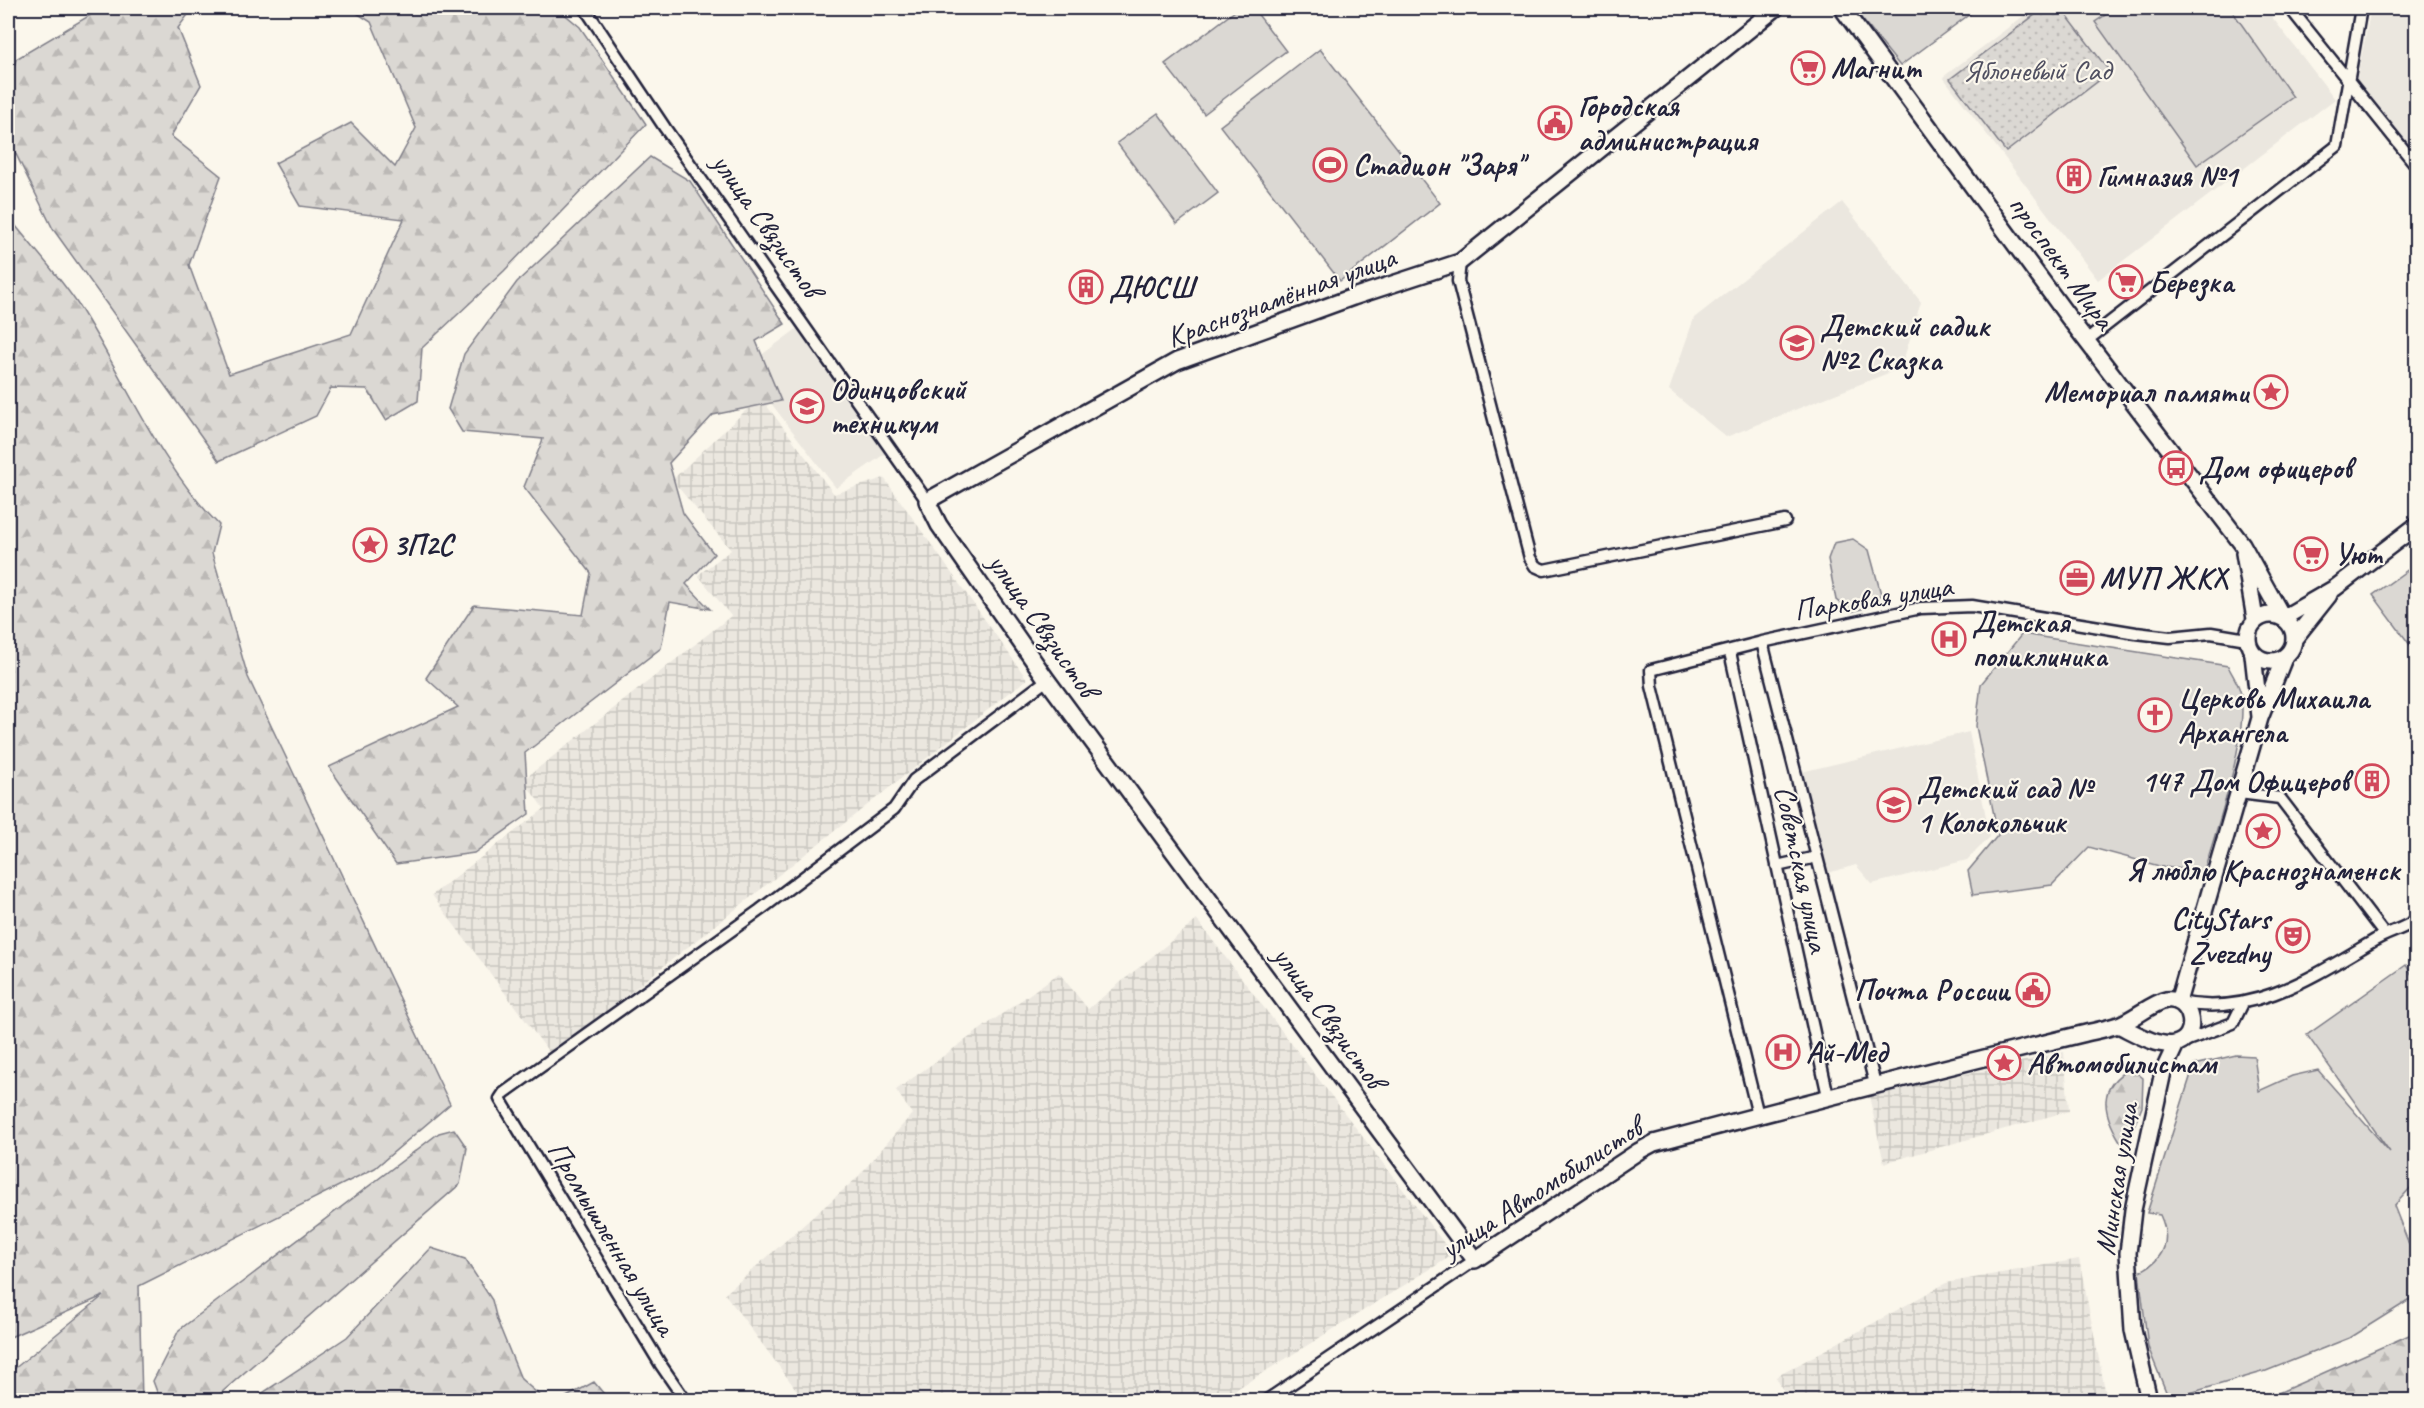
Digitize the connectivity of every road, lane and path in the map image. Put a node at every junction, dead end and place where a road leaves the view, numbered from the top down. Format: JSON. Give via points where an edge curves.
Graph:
{"nodes":[{"id":1,"x":585,"y":8,"type":"edge"},
{"id":2,"x":1776,"y":8,"type":"edge"},
{"id":3,"x":1842,"y":8,"type":"edge"},
{"id":4,"x":2290,"y":8,"type":"edge"},
{"id":5,"x":2361,"y":8,"type":"edge"},
{"id":6,"x":2348,"y":81,"type":"junction"},
{"id":7,"x":2416,"y":165,"type":"edge"},
{"id":8,"x":1460,"y":262,"type":"junction"},
{"id":9,"x":2086,"y":341,"type":"junction"},
{"id":10,"x":927,"y":501,"type":"junction"},
{"id":11,"x":1785,"y":521,"type":"dead end"},
{"id":12,"x":2416,"y":526,"type":"edge"},
{"id":13,"x":2242,"y":544,"type":"junction"},
{"id":14,"x":2335,"y":588,"type":"junction"},
{"id":15,"x":2283,"y":618,"type":"junction"},
{"id":16,"x":2255,"y":619,"type":"junction"},
{"id":17,"x":2247,"y":639,"type":"junction"},
{"id":18,"x":2294,"y":639,"type":"junction"},
{"id":19,"x":1762,"y":642,"type":"junction"},
{"id":20,"x":1730,"y":652,"type":"junction"},
{"id":21,"x":2253,"y":655,"type":"junction"},
{"id":22,"x":2284,"y":658,"type":"junction"},
{"id":23,"x":1047,"y":680,"type":"junction"},
{"id":24,"x":2260,"y":718,"type":"junction"},
{"id":25,"x":2239,"y":793,"type":"junction"},
{"id":26,"x":1817,"y":857,"type":"junction"},
{"id":27,"x":1777,"y":866,"type":"junction"},
{"id":28,"x":2416,"y":920,"type":"edge"},
{"id":29,"x":2384,"y":934,"type":"junction"},
{"id":30,"x":2178,"y":1002,"type":"junction"},
{"id":31,"x":2242,"y":1005,"type":"junction"},
{"id":32,"x":2152,"y":1008,"type":"junction"},
{"id":33,"x":2118,"y":1025,"type":"junction"},
{"id":34,"x":2169,"y":1043,"type":"junction"},
{"id":35,"x":1875,"y":1084,"type":"junction"},
{"id":36,"x":1828,"y":1096,"type":"junction"},
{"id":37,"x":1758,"y":1115,"type":"junction"},
{"id":38,"x":1475,"y":1260,"type":"junction"},
{"id":39,"x":685,"y":1401,"type":"edge"},
{"id":40,"x":1267,"y":1401,"type":"edge"},
{"id":41,"x":2150,"y":1401,"type":"edge"}],
"edges":[{"from":1,"to":10,"type":"street","name":"улица Связистов"},
{"from":2,"to":8,"type":"street","name":"Краснознамённая улица"},
{"from":3,"to":9,"type":"street","name":"проспект Мира"},
{"from":4,"to":6,"type":"street"},
{"from":5,"to":6,"type":"street"},
{"from":6,"to":7,"type":"street"},
{"from":6,"to":9,"type":"street","via":[[2337,146]]},
{"from":8,"to":10,"type":"street","name":"Краснознамённая улица","via":[[1342,300],[1177,361]]},
{"from":8,"to":11,"type":"street","via":[[1458,281],[1534,566],[1544,570]]},
{"from":9,"to":13,"type":"street","name":"проспект Мира"},
{"from":10,"to":23,"type":"street","name":"улица Связистов","via":[[939,525]]},
{"from":12,"to":14,"type":"street"},
{"from":13,"to":15,"type":"street","name":"проспект Мира"},
{"from":13,"to":16,"type":"street","name":"проспект Мира"},
{"from":14,"to":15,"type":"street"},
{"from":14,"to":18,"type":"street"},
{"from":15,"to":16,"type":"street","via":[[2273,614]]},
{"from":15,"to":18,"type":"street","via":[[2290,624]]},
{"from":16,"to":17,"type":"street"},
{"from":17,"to":19,"type":"street","name":"Парковая улица","via":[[2211,633],[2170,637],[2136,633],[1972,606],[1921,608]]},
{"from":17,"to":21,"type":"street"},
{"from":18,"to":22,"type":"street"},
{"from":19,"to":20,"type":"street","name":"Парковая улица"},
{"from":19,"to":26,"type":"street"},
{"from":20,"to":27,"type":"street","name":"Советская улица"},
{"from":20,"to":37,"type":"street","name":"Парковая улица","via":[[1651,670]]},
{"from":21,"to":22,"type":"street","via":[[2272,662]]},
{"from":21,"to":24,"type":"street"},
{"from":22,"to":24,"type":"street"},
{"from":23,"to":38,"type":"street","name":"улица Связистов"},
{"from":23,"to":39,"type":"street","name":"Промышленная улица","via":[[914,780],[894,809],[500,1099]]},
{"from":24,"to":25,"type":"street"},
{"from":25,"to":29,"type":"street","via":[[2280,798]]},
{"from":25,"to":30,"type":"street"},
{"from":26,"to":27,"type":"street"},
{"from":26,"to":35,"type":"street"},
{"from":27,"to":36,"type":"street","name":"Советская улица"},
{"from":28,"to":29,"type":"street"},
{"from":29,"to":31,"type":"street","via":[[2301,983]]},
{"from":30,"to":31,"type":"street"},
{"from":30,"to":32,"type":"street","via":[[2164,1000]]},
{"from":30,"to":34,"type":"street","via":[[2189,1012],[2189,1033]]},
{"from":31,"to":34,"type":"street","via":[[2233,1023]]},
{"from":32,"to":33,"type":"street","name":"улица Автомобилистов"},
{"from":32,"to":34,"type":"street","via":[[2147,1018],[2148,1030]]},
{"from":33,"to":34,"type":"street"},
{"from":33,"to":35,"type":"street","name":"улица Автомобилистов"},
{"from":34,"to":41,"type":"street","name":"Минская улица","via":[[2133,1210],[2128,1253],[2133,1330]]},
{"from":35,"to":36,"type":"street","name":"улица Автомобилистов"},
{"from":36,"to":37,"type":"street","name":"улица Автомобилистов"},
{"from":37,"to":38,"type":"street","name":"улица Автомобилистов","via":[[1646,1146]]},
{"from":38,"to":40,"type":"street","name":"улица Автомобилистов"}]}
